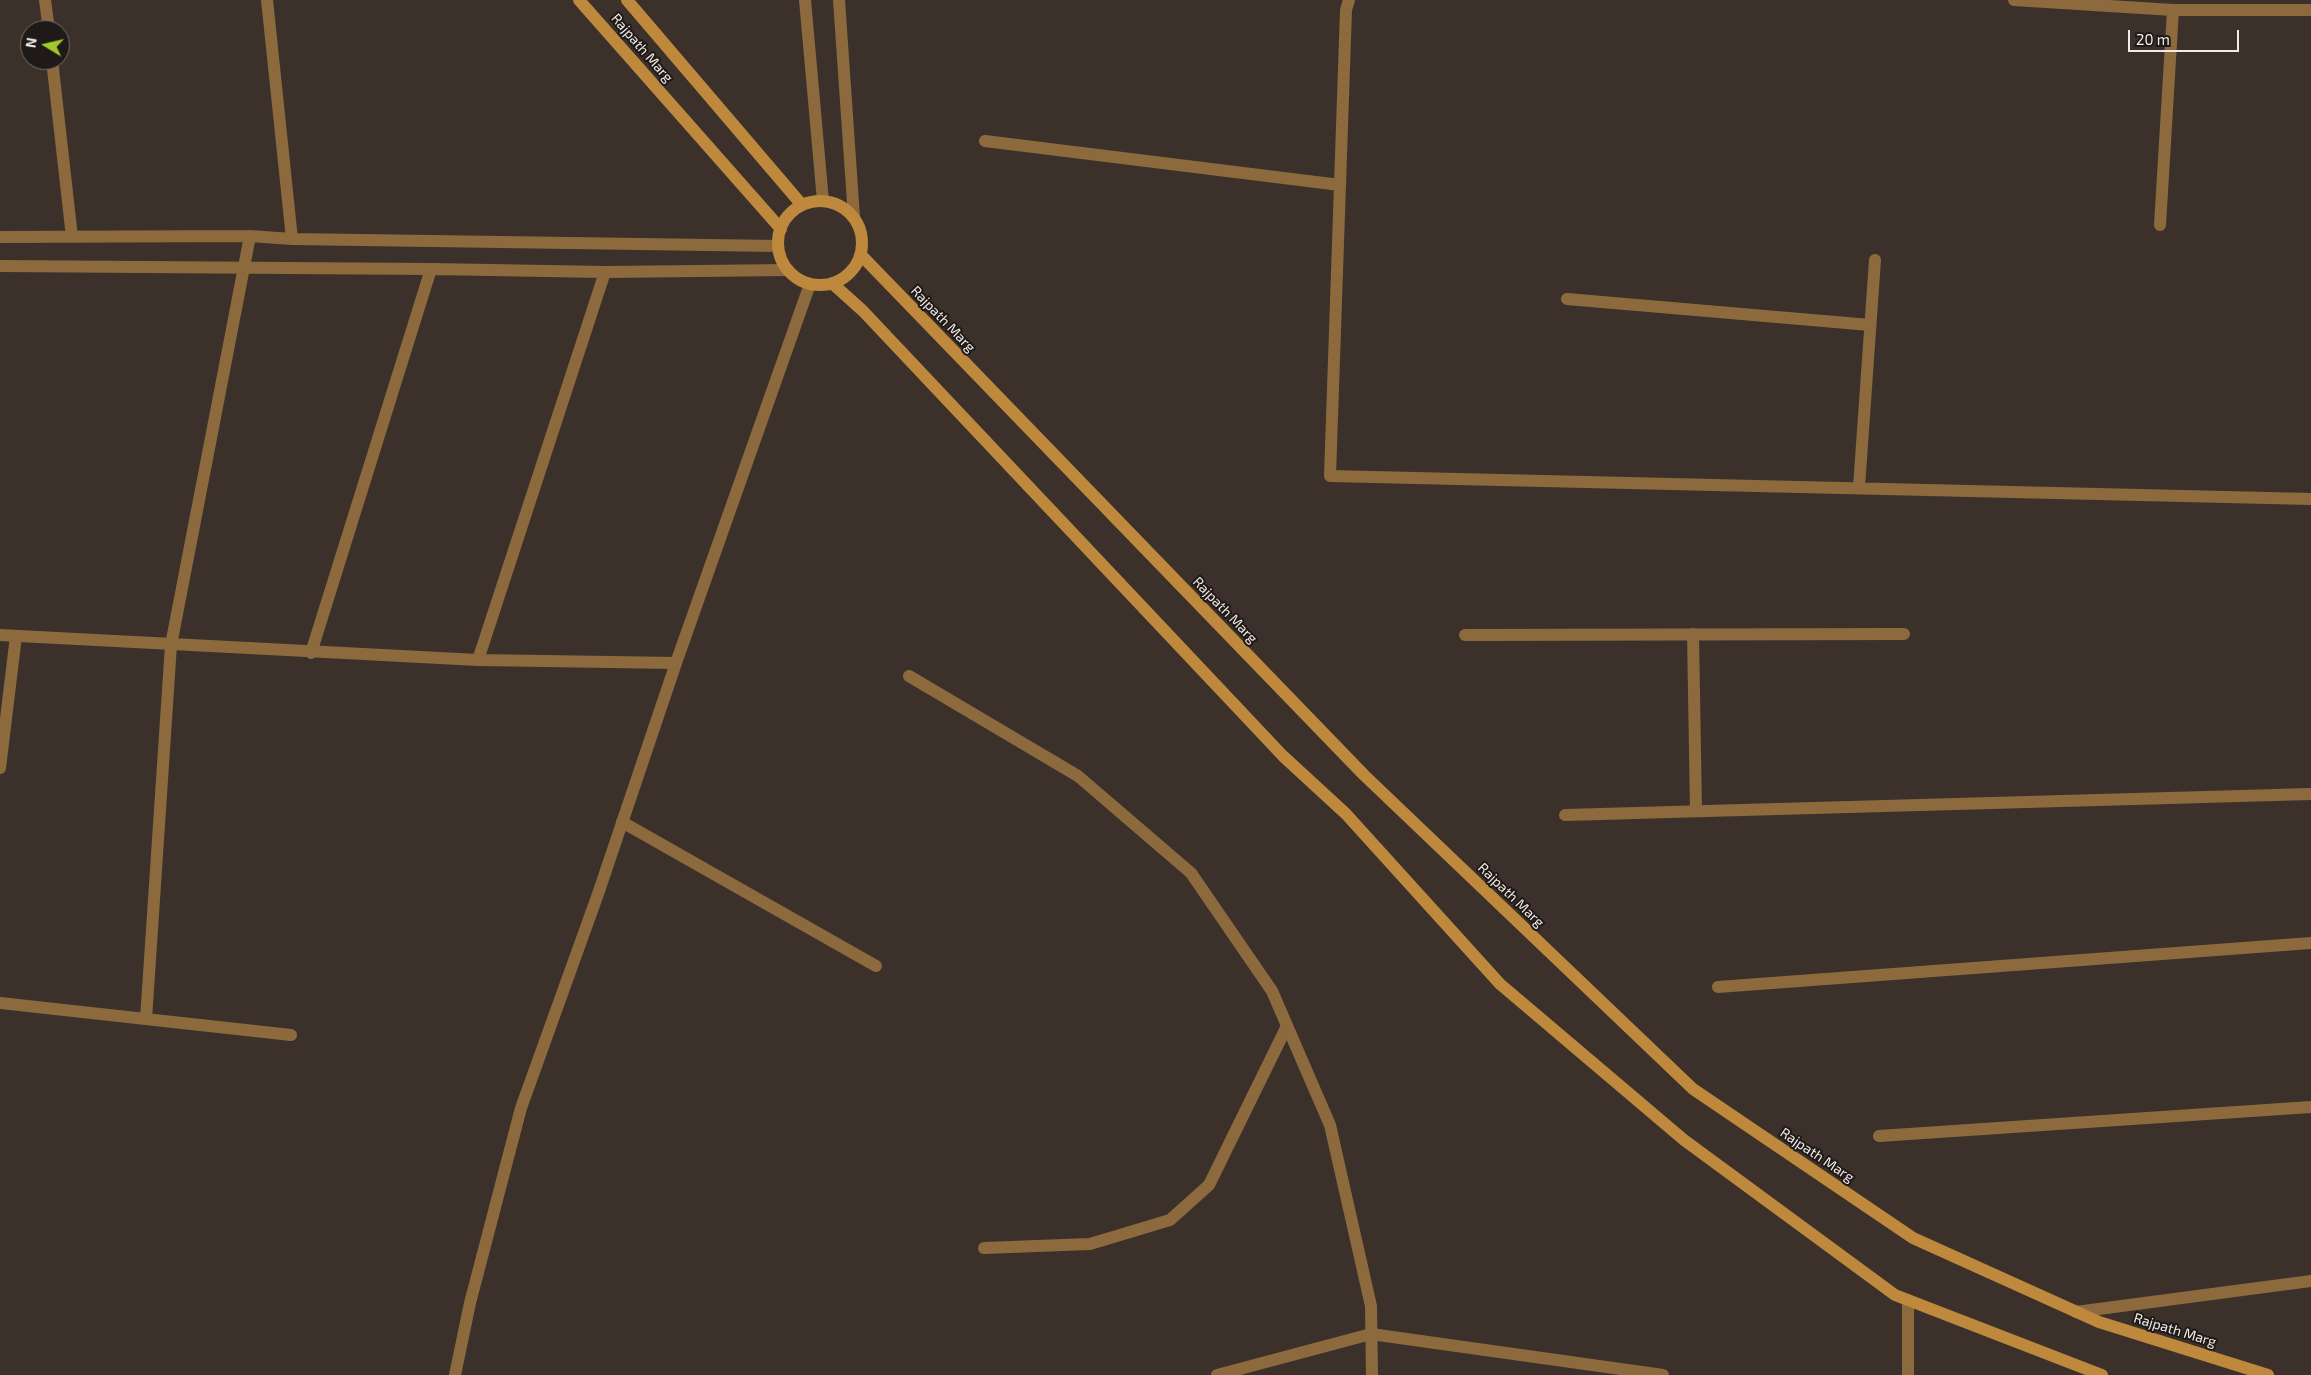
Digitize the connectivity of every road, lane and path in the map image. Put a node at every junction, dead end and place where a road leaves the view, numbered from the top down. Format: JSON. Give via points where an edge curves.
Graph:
{"nodes":[{"id":1,"x":45,"y":0,"type":"edge"},
{"id":2,"x":267,"y":0,"type":"edge"},
{"id":3,"x":579,"y":0,"type":"edge"},
{"id":4,"x":627,"y":0,"type":"edge"},
{"id":5,"x":805,"y":0,"type":"edge"},
{"id":6,"x":839,"y":0,"type":"edge"},
{"id":7,"x":1349,"y":0,"type":"edge"},
{"id":8,"x":2014,"y":0,"type":"edge"},
{"id":9,"x":2260,"y":5,"type":"edge"},
{"id":10,"x":2173,"y":10,"type":"junction"},
{"id":11,"x":2311,"y":10,"type":"edge"},
{"id":12,"x":47,"y":20,"type":"edge"},
{"id":13,"x":53,"y":70,"type":"edge"},
{"id":14,"x":986,"y":142,"type":"dead end"},
{"id":15,"x":1340,"y":185,"type":"junction"},
{"id":16,"x":823,"y":201,"type":"junction"},
{"id":17,"x":802,"y":205,"type":"junction"},
{"id":18,"x":854,"y":217,"type":"junction"},
{"id":19,"x":2160,"y":224,"type":"dead end"},
{"id":20,"x":781,"y":229,"type":"junction"},
{"id":21,"x":250,"y":236,"type":"junction"},
{"id":22,"x":0,"y":237,"type":"edge"},
{"id":23,"x":72,"y":237,"type":"junction"},
{"id":24,"x":292,"y":238,"type":"junction"},
{"id":25,"x":778,"y":246,"type":"junction"},
{"id":26,"x":861,"y":256,"type":"junction"},
{"id":27,"x":1875,"y":260,"type":"dead end"},
{"id":28,"x":0,"y":266,"type":"edge"},
{"id":29,"x":243,"y":269,"type":"junction"},
{"id":30,"x":431,"y":269,"type":"junction"},
{"id":31,"x":788,"y":270,"type":"junction"},
{"id":32,"x":605,"y":272,"type":"junction"},
{"id":33,"x":810,"y":284,"type":"junction"},
{"id":34,"x":833,"y":284,"type":"junction"},
{"id":35,"x":1567,"y":299,"type":"dead end"},
{"id":36,"x":1870,"y":325,"type":"junction"},
{"id":37,"x":1859,"y":487,"type":"junction"},
{"id":38,"x":2311,"y":499,"type":"edge"},
{"id":39,"x":1693,"y":634,"type":"junction"},
{"id":40,"x":1904,"y":634,"type":"dead end"},
{"id":41,"x":0,"y":635,"type":"edge"},
{"id":42,"x":1465,"y":635,"type":"dead end"},
{"id":43,"x":16,"y":636,"type":"junction"},
{"id":44,"x":171,"y":646,"type":"junction"},
{"id":45,"x":311,"y":653,"type":"junction"},
{"id":46,"x":478,"y":660,"type":"junction"},
{"id":47,"x":676,"y":663,"type":"junction"},
{"id":48,"x":909,"y":676,"type":"dead end"},
{"id":49,"x":0,"y":768,"type":"edge"},
{"id":50,"x":2311,"y":794,"type":"edge"},
{"id":51,"x":1696,"y":811,"type":"junction"},
{"id":52,"x":1565,"y":815,"type":"dead end"},
{"id":53,"x":622,"y":822,"type":"junction"},
{"id":54,"x":2311,"y":943,"type":"edge"},
{"id":55,"x":876,"y":966,"type":"dead end"},
{"id":56,"x":1718,"y":986,"type":"dead end"},
{"id":57,"x":0,"y":1003,"type":"edge"},
{"id":58,"x":146,"y":1019,"type":"junction"},
{"id":59,"x":1287,"y":1026,"type":"junction"},
{"id":60,"x":291,"y":1035,"type":"dead end"},
{"id":61,"x":2311,"y":1107,"type":"edge"},
{"id":62,"x":1879,"y":1136,"type":"dead end"},
{"id":63,"x":984,"y":1248,"type":"dead end"},
{"id":64,"x":2311,"y":1281,"type":"edge"},
{"id":65,"x":1908,"y":1300,"type":"junction"},
{"id":66,"x":2076,"y":1312,"type":"junction"},
{"id":67,"x":1371,"y":1334,"type":"junction"},
{"id":68,"x":455,"y":1375,"type":"edge"},
{"id":69,"x":1217,"y":1375,"type":"edge"},
{"id":70,"x":1372,"y":1375,"type":"edge"},
{"id":71,"x":1663,"y":1375,"type":"edge"},
{"id":72,"x":1908,"y":1375,"type":"edge"},
{"id":73,"x":2102,"y":1375,"type":"edge"},
{"id":74,"x":2268,"y":1375,"type":"edge"}],
"edges":[{"from":1,"to":12,"type":"street"},
{"from":2,"to":24,"type":"street"},
{"from":3,"to":20,"type":"main road","name":"Rajpath Marg"},
{"from":4,"to":17,"type":"main road","name":"Rajpath Marg"},
{"from":5,"to":16,"type":"street"},
{"from":6,"to":18,"type":"street"},
{"from":7,"to":15,"type":"street","via":[[1346,10]]},
{"from":8,"to":10,"type":"street"},
{"from":9,"to":10,"type":"street"},
{"from":9,"to":11,"type":"street"},
{"from":10,"to":19,"type":"street"},
{"from":13,"to":23,"type":"street"},
{"from":14,"to":15,"type":"street"},
{"from":15,"to":37,"type":"street","via":[[1330,476]]},
{"from":16,"to":17,"type":"main road"},
{"from":16,"to":18,"type":"main road","via":[[840,205]]},
{"from":17,"to":20,"type":"main road","via":[[788,215]]},
{"from":18,"to":26,"type":"main road","via":[[862,235]]},
{"from":20,"to":25,"type":"main road"},
{"from":21,"to":23,"type":"street"},
{"from":21,"to":24,"type":"street"},
{"from":21,"to":29,"type":"street"},
{"from":22,"to":23,"type":"street"},
{"from":24,"to":25,"type":"street"},
{"from":25,"to":31,"type":"main road"},
{"from":26,"to":34,"type":"main road","via":[[850,273]]},
{"from":26,"to":66,"type":"main road","name":"Rajpath Marg","via":[[1364,775],[1693,1089],[1913,1238]]},
{"from":27,"to":36,"type":"street"},
{"from":28,"to":29,"type":"street"},
{"from":29,"to":30,"type":"street"},
{"from":29,"to":44,"type":"street"},
{"from":30,"to":32,"type":"street"},
{"from":30,"to":45,"type":"street"},
{"from":31,"to":32,"type":"street"},
{"from":31,"to":33,"type":"main road"},
{"from":32,"to":46,"type":"street"},
{"from":33,"to":34,"type":"main road"},
{"from":33,"to":47,"type":"street"},
{"from":34,"to":65,"type":"main road","via":[[864,311],[1283,756],[1346,814],[1500,984],[1684,1140],[1895,1295]]},
{"from":35,"to":36,"type":"street"},
{"from":36,"to":37,"type":"street"},
{"from":37,"to":38,"type":"street"},
{"from":39,"to":40,"type":"street"},
{"from":39,"to":42,"type":"street"},
{"from":39,"to":51,"type":"street"},
{"from":41,"to":43,"type":"street"},
{"from":43,"to":44,"type":"street"},
{"from":43,"to":49,"type":"street"},
{"from":44,"to":45,"type":"street"},
{"from":44,"to":58,"type":"street"},
{"from":45,"to":46,"type":"street"},
{"from":46,"to":47,"type":"street"},
{"from":47,"to":53,"type":"street"},
{"from":48,"to":59,"type":"street","via":[[1078,776],[1191,873],[1272,991]]},
{"from":50,"to":51,"type":"street"},
{"from":51,"to":52,"type":"street"},
{"from":53,"to":55,"type":"street"},
{"from":53,"to":68,"type":"street","via":[[521,1108],[470,1303]]},
{"from":54,"to":56,"type":"street"},
{"from":57,"to":58,"type":"street"},
{"from":58,"to":60,"type":"street"},
{"from":59,"to":63,"type":"street","via":[[1209,1186],[1170,1220],[1090,1244]]},
{"from":59,"to":67,"type":"street","via":[[1330,1125],[1370,1306]]},
{"from":61,"to":62,"type":"street"},
{"from":64,"to":66,"type":"street"},
{"from":65,"to":72,"type":"street"},
{"from":65,"to":73,"type":"main road"},
{"from":66,"to":74,"type":"main road","name":"Rajpath Marg"},
{"from":67,"to":69,"type":"street"},
{"from":67,"to":70,"type":"street"},
{"from":67,"to":71,"type":"street"}]}
